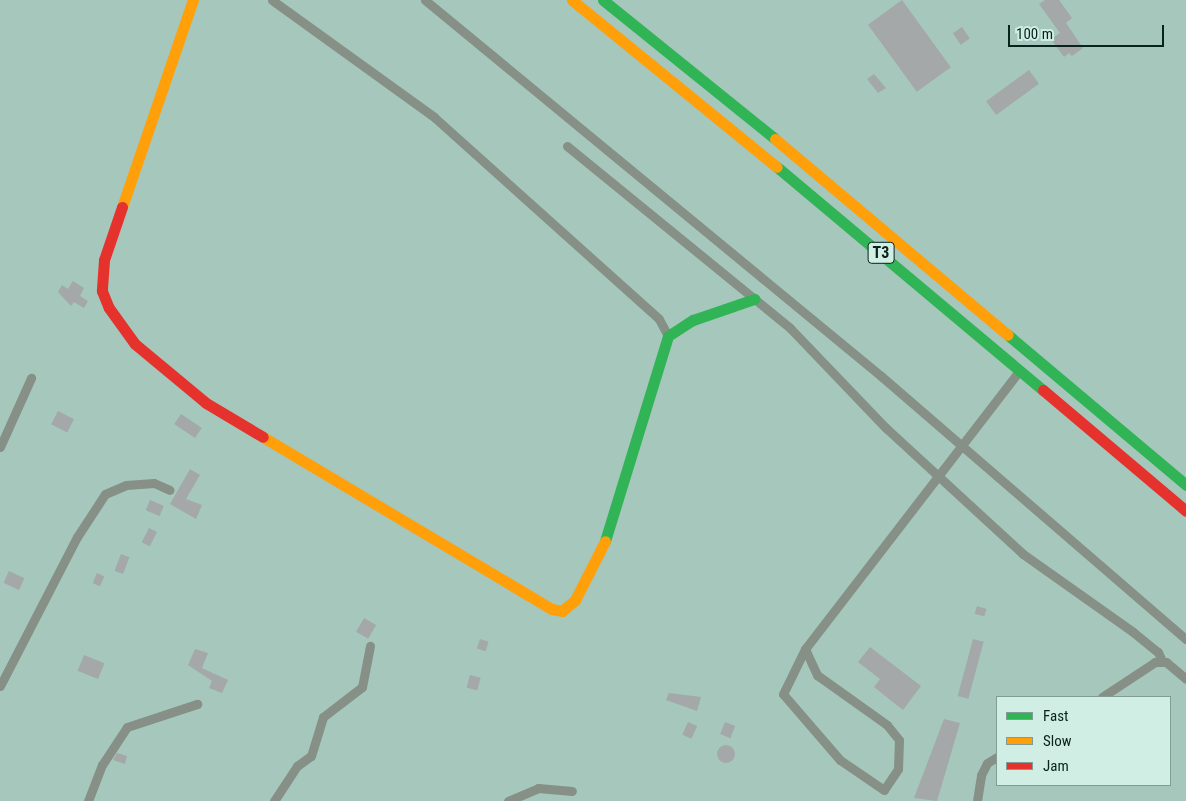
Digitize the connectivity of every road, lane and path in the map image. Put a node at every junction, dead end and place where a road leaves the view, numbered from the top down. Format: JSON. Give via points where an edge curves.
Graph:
{"nodes":[{"id":1,"x":193,"y":0,"type":"edge"},
{"id":2,"x":272,"y":0,"type":"edge"},
{"id":3,"x":424,"y":0,"type":"edge"},
{"id":4,"x":572,"y":0,"type":"edge"},
{"id":5,"x":603,"y":0,"type":"edge"},
{"id":6,"x":567,"y":146,"type":"dead end"},
{"id":7,"x":754,"y":299,"type":"junction"},
{"id":8,"x":668,"y":336,"type":"junction"},
{"id":9,"x":1019,"y":371,"type":"junction"},
{"id":10,"x":31,"y":378,"type":"dead end"},
{"id":11,"x":960,"y":446,"type":"junction"},
{"id":12,"x":0,"y":447,"type":"edge"},
{"id":13,"x":938,"y":473,"type":"junction"},
{"id":14,"x":1186,"y":485,"type":"edge"},
{"id":15,"x":170,"y":490,"type":"dead end"},
{"id":16,"x":1186,"y":511,"type":"edge"},
{"id":17,"x":1186,"y":639,"type":"edge"},
{"id":18,"x":370,"y":646,"type":"dead end"},
{"id":19,"x":805,"y":648,"type":"junction"},
{"id":20,"x":1162,"y":661,"type":"junction"},
{"id":21,"x":1186,"y":679,"type":"edge"},
{"id":22,"x":0,"y":686,"type":"edge"},
{"id":23,"x":1104,"y":696,"type":"edge"},
{"id":24,"x":197,"y":704,"type":"dead end"},
{"id":25,"x":996,"y":758,"type":"edge"},
{"id":26,"x":572,"y":791,"type":"dead end"},
{"id":27,"x":88,"y":801,"type":"edge"},
{"id":28,"x":274,"y":801,"type":"edge"},
{"id":29,"x":508,"y":801,"type":"edge"},
{"id":30,"x":977,"y":801,"type":"edge"}],
"edges":[{"from":1,"to":8,"type":"main road","via":[[101,275],[109,308],[135,344],[206,403],[562,611],[575,600],[611,530]]},
{"from":2,"to":8,"type":"street","via":[[442,123],[659,319]]},
{"from":3,"to":11,"type":"street","via":[[881,376]]},
{"from":4,"to":9,"type":"main road","number":"T3"},
{"from":5,"to":14,"type":"main road","number":"T3","via":[[812,169]]},
{"from":6,"to":7,"type":"street"},
{"from":7,"to":8,"type":"main road","via":[[693,320]]},
{"from":7,"to":13,"type":"street","via":[[790,328],[886,428]]},
{"from":9,"to":11,"type":"street"},
{"from":9,"to":16,"type":"main road","number":"T3"},
{"from":10,"to":12,"type":"street"},
{"from":11,"to":13,"type":"street"},
{"from":11,"to":17,"type":"street"},
{"from":13,"to":19,"type":"street"},
{"from":13,"to":20,"type":"street","via":[[1023,554],[1133,632]]},
{"from":15,"to":22,"type":"street","via":[[154,483],[126,485],[105,494],[77,537]]},
{"from":18,"to":28,"type":"street","via":[[362,687],[323,716],[310,756],[298,766]]},
{"from":19,"to":19,"type":"street","via":[[783,694],[840,760],[884,790],[898,769],[900,740],[887,725],[817,675]]},
{"from":20,"to":21,"type":"street"},
{"from":20,"to":23,"type":"street"},
{"from":24,"to":27,"type":"street","via":[[127,727],[102,765]]},
{"from":25,"to":30,"type":"street","via":[[987,763],[981,775]]},
{"from":26,"to":29,"type":"street","via":[[538,788]]}]}
